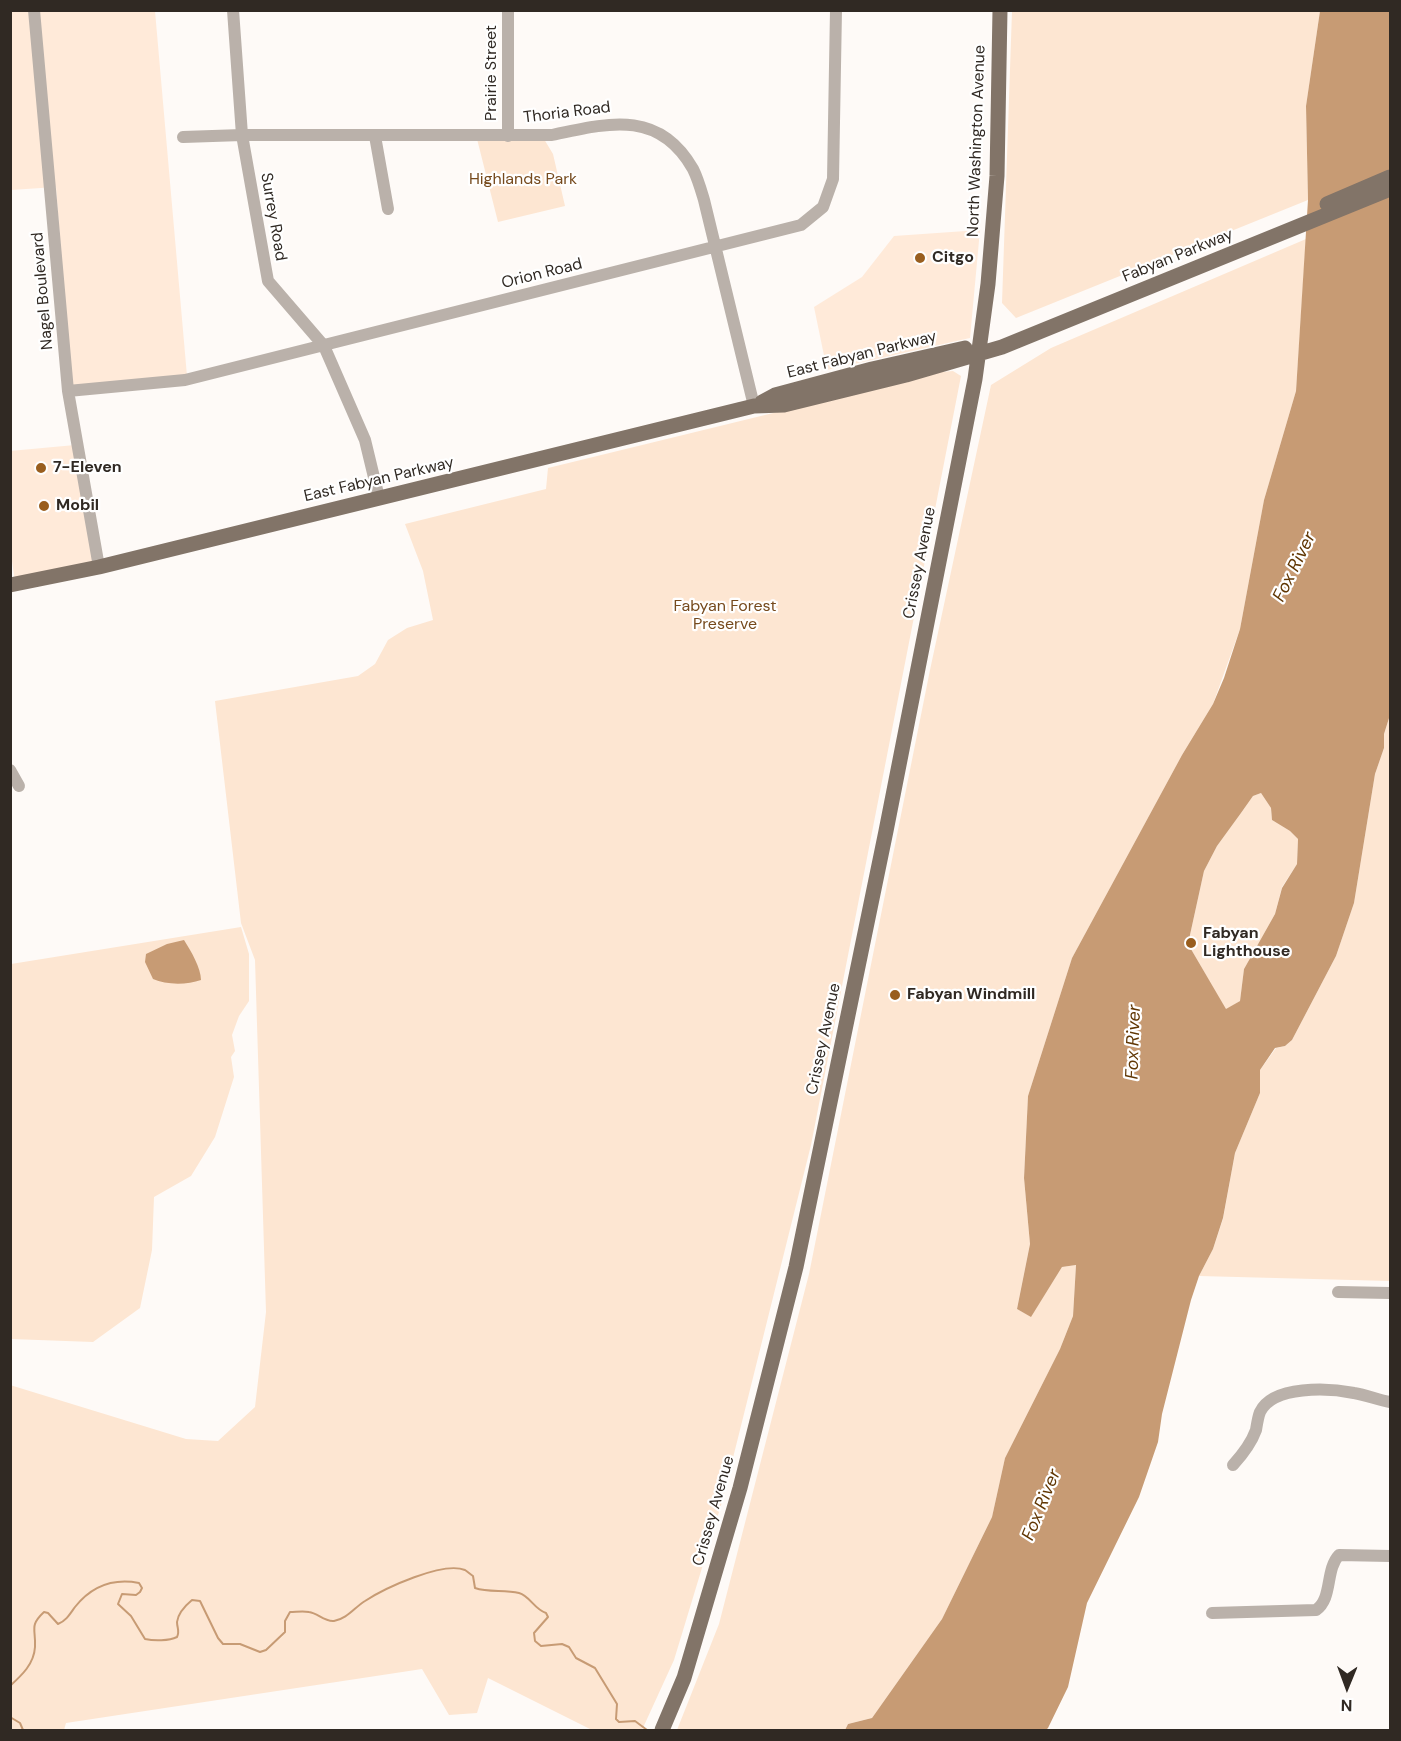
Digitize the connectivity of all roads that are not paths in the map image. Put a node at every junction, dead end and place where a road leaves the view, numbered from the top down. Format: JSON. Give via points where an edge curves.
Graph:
{"nodes":[{"id":1,"x":34,"y":10,"type":"edge"},
{"id":2,"x":233,"y":10,"type":"edge"},
{"id":3,"x":508,"y":10,"type":"edge"},
{"id":4,"x":836,"y":10,"type":"edge"},
{"id":5,"x":1000,"y":10,"type":"edge"},
{"id":6,"x":242,"y":135,"type":"junction"},
{"id":7,"x":375,"y":136,"type":"junction"},
{"id":8,"x":508,"y":136,"type":"junction"},
{"id":9,"x":183,"y":137,"type":"dead end"},
{"id":10,"x":1390,"y":177,"type":"edge"},
{"id":11,"x":1390,"y":189,"type":"edge"},
{"id":12,"x":388,"y":210,"type":"dead end"},
{"id":13,"x":716,"y":248,"type":"junction"},
{"id":14,"x":1109,"y":299,"type":"junction"},
{"id":15,"x":324,"y":346,"type":"junction"},
{"id":16,"x":980,"y":350,"type":"junction"},
{"id":17,"x":68,"y":391,"type":"junction"},
{"id":18,"x":754,"y":406,"type":"junction"},
{"id":19,"x":380,"y":498,"type":"junction"},
{"id":20,"x":99,"y":567,"type":"junction"},
{"id":21,"x":10,"y":585,"type":"edge"},
{"id":22,"x":10,"y":770,"type":"edge"},
{"id":23,"x":19,"y":786,"type":"dead end"},
{"id":24,"x":1338,"y":1292,"type":"dead end"},
{"id":25,"x":1390,"y":1293,"type":"edge"},
{"id":26,"x":1390,"y":1402,"type":"edge"},
{"id":27,"x":1233,"y":1465,"type":"dead end"},
{"id":28,"x":1390,"y":1556,"type":"edge"},
{"id":29,"x":1212,"y":1613,"type":"dead end"},
{"id":30,"x":663,"y":1729,"type":"edge"}],
"edges":[{"from":1,"to":17,"type":"street","name":"Nagel Boulevard"},
{"from":2,"to":6,"type":"street","name":"Surrey Road"},
{"from":3,"to":8,"type":"street","name":"Prairie Street"},
{"from":4,"to":13,"type":"street","name":"Orion Road","via":[[833,179],[823,207],[801,225]]},
{"from":5,"to":16,"type":"main road","name":"North Washington Avenue","via":[[997,176]]},
{"from":6,"to":7,"type":"street","name":"Thoria Road"},
{"from":6,"to":9,"type":"street","name":"Thoria Road"},
{"from":6,"to":15,"type":"street","name":"Surrey Road","via":[[268,281]]},
{"from":7,"to":8,"type":"street","name":"Thoria Road"},
{"from":7,"to":12,"type":"street"},
{"from":8,"to":13,"type":"street","name":"Thoria Road","via":[[552,135],[620,123],[658,133],[681,151],[694,171]]},
{"from":10,"to":14,"type":"main road","name":"Fabyan Parkway"},
{"from":11,"to":14,"type":"main road","name":"Fabyan Parkway"},
{"from":13,"to":15,"type":"street","name":"Orion Road"},
{"from":13,"to":18,"type":"street","name":"Thoria Road"},
{"from":14,"to":16,"type":"main road","name":"Fabyan Parkway"},
{"from":15,"to":17,"type":"street","name":"Orion Road","via":[[185,380]]},
{"from":15,"to":19,"type":"street","name":"Surrey Road","via":[[365,440]]},
{"from":16,"to":18,"type":"main road","name":"East Fabyan Parkway","via":[[872,369],[775,395]]},
{"from":16,"to":30,"type":"main road","name":"Crissey Avenue","via":[[796,1267],[740,1488],[684,1678]]},
{"from":17,"to":20,"type":"street","name":"Nagel Boulevard"},
{"from":18,"to":19,"type":"main road","name":"East Fabyan Parkway"},
{"from":19,"to":20,"type":"main road","name":"East Fabyan Parkway"},
{"from":20,"to":21,"type":"main road","name":"East Fabyan Parkway"},
{"from":22,"to":23,"type":"street"},
{"from":24,"to":25,"type":"street"},
{"from":26,"to":27,"type":"street","via":[[1353,1392],[1320,1390],[1270,1399],[1260,1412],[1245,1452]]},
{"from":28,"to":29,"type":"street","via":[[1339,1555],[1331,1569],[1324,1602],[1316,1610]]}]}
